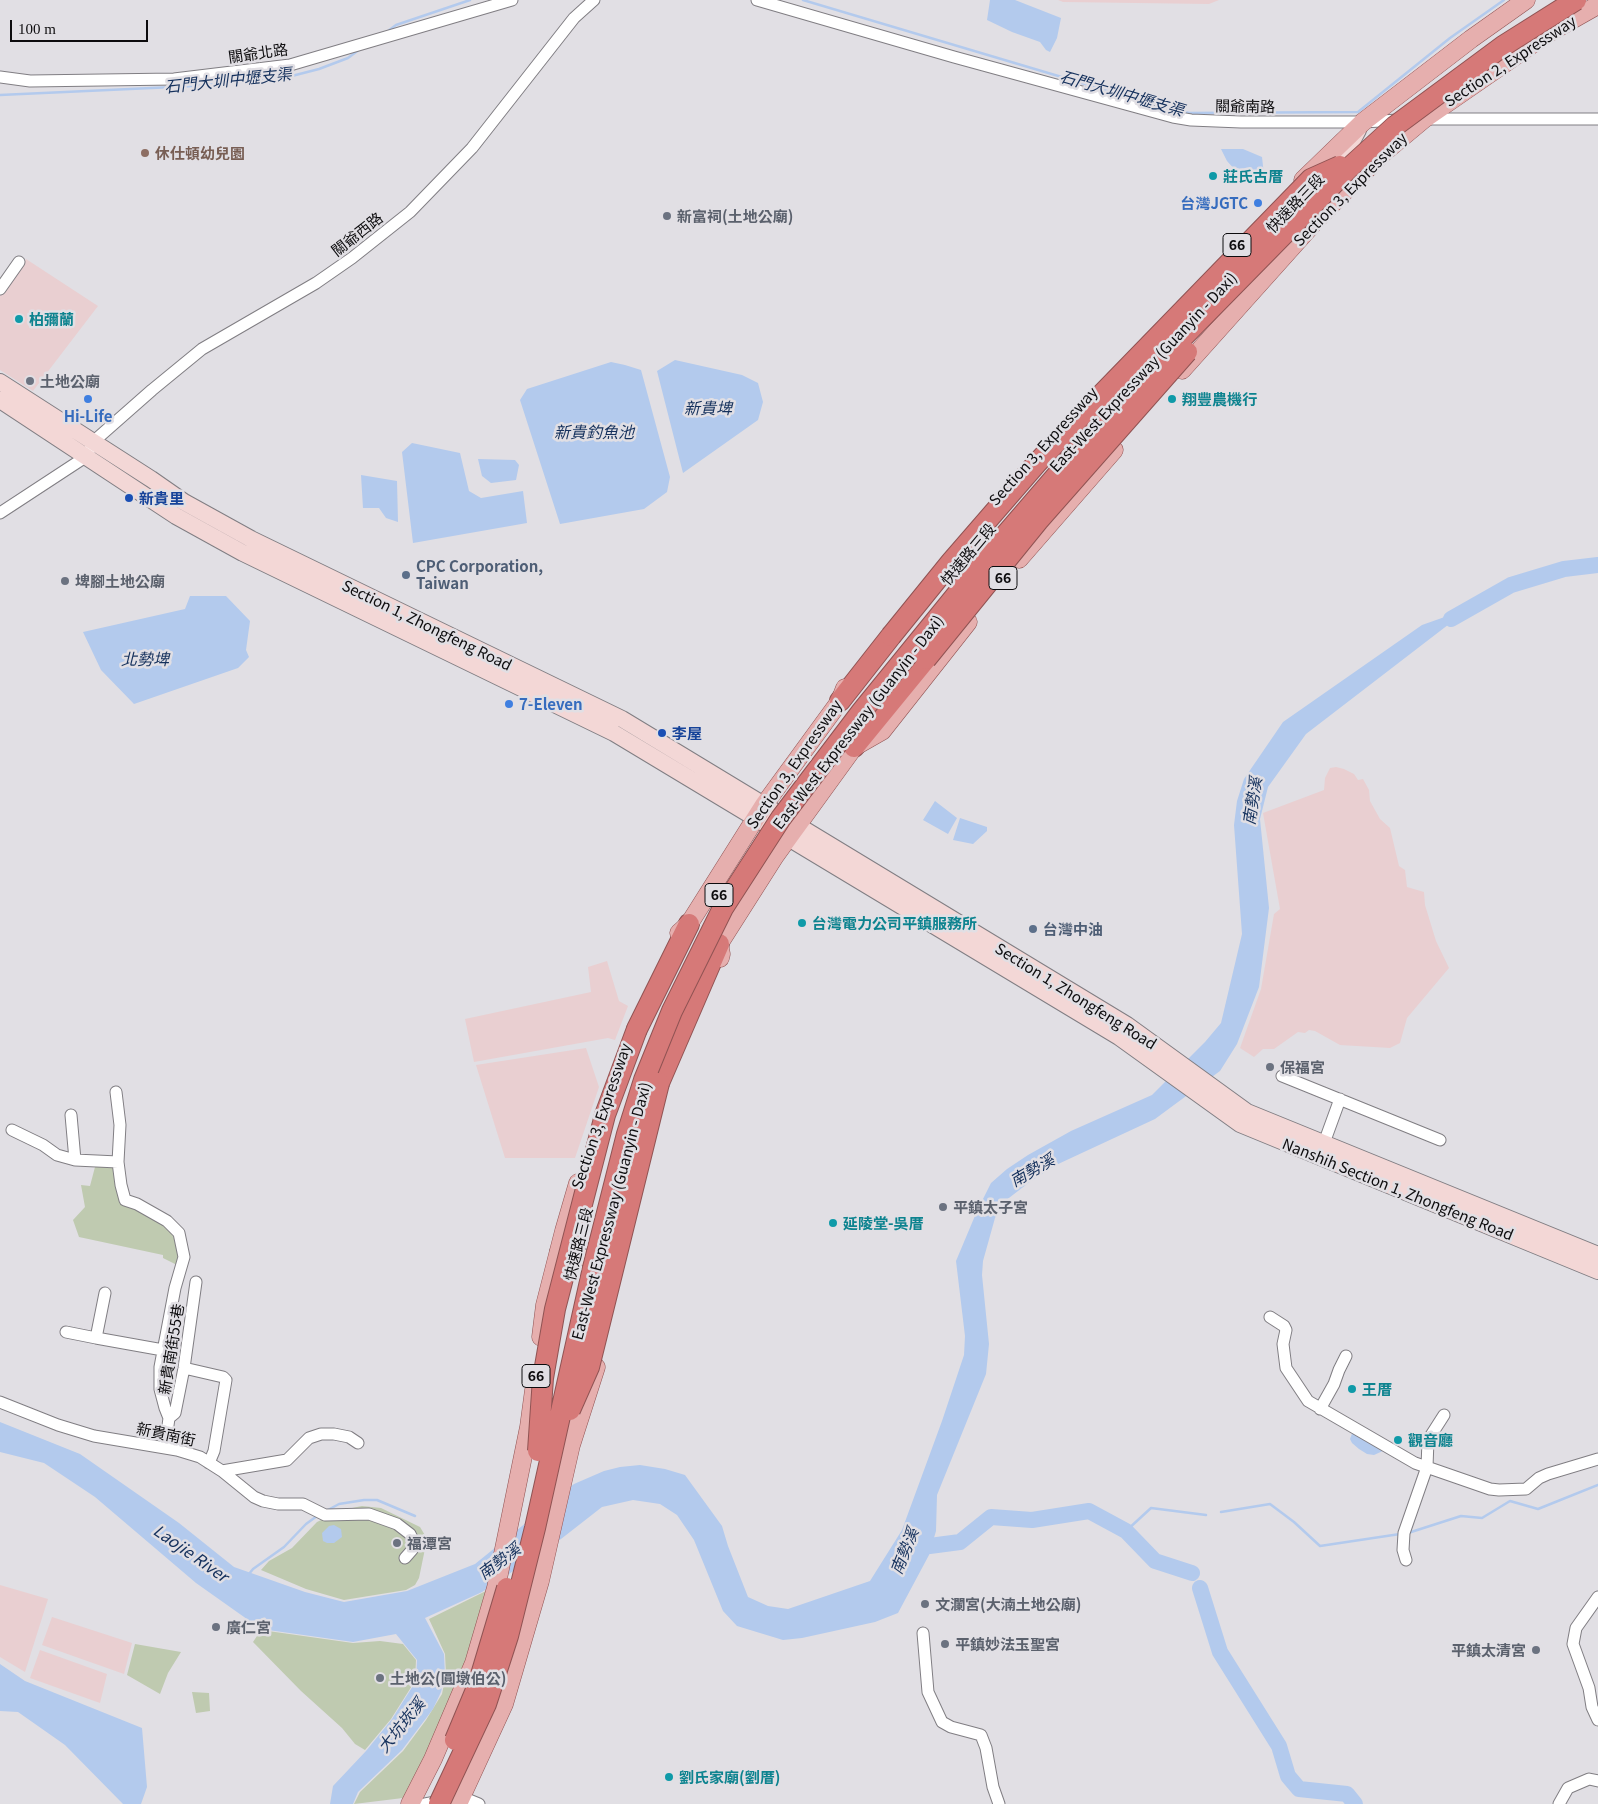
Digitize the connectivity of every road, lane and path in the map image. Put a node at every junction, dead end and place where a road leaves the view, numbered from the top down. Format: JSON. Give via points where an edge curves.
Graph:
{"nodes":[{"id":1,"x":512,"y":0,"type":"edge"},
{"id":2,"x":594,"y":0,"type":"edge"},
{"id":3,"x":758,"y":0,"type":"edge"},
{"id":4,"x":1526,"y":0,"type":"edge"},
{"id":5,"x":1551,"y":0,"type":"edge"},
{"id":6,"x":1576,"y":0,"type":"edge"},
{"id":7,"x":1598,"y":5,"type":"edge"},
{"id":8,"x":0,"y":77,"type":"edge"},
{"id":9,"x":1424,"y":119,"type":"junction"},
{"id":10,"x":1598,"y":119,"type":"edge"},
{"id":11,"x":1363,"y":122,"type":"junction"},
{"id":12,"x":1340,"y":166,"type":"junction"},
{"id":13,"x":1342,"y":194,"type":"junction"},
{"id":14,"x":1310,"y":208,"type":"junction"},
{"id":15,"x":19,"y":262,"type":"dead end"},
{"id":16,"x":0,"y":289,"type":"edge"},
{"id":17,"x":1118,"y":374,"type":"junction"},
{"id":18,"x":0,"y":382,"type":"edge"},
{"id":19,"x":1138,"y":393,"type":"junction"},
{"id":20,"x":0,"y":400,"type":"edge"},
{"id":21,"x":1152,"y":406,"type":"junction"},
{"id":22,"x":90,"y":449,"type":"junction"},
{"id":23,"x":0,"y":513,"type":"edge"},
{"id":24,"x":977,"y":531,"type":"junction"},
{"id":25,"x":1000,"y":552,"type":"junction"},
{"id":26,"x":1014,"y":564,"type":"junction"},
{"id":27,"x":840,"y":701,"type":"junction"},
{"id":28,"x":854,"y":747,"type":"junction"},
{"id":29,"x":759,"y":812,"type":"junction"},
{"id":30,"x":792,"y":832,"type":"junction"},
{"id":31,"x":689,"y":924,"type":"junction"},
{"id":32,"x":719,"y":944,"type":"junction"},
{"id":33,"x":1282,"y":1076,"type":"dead end"},
{"id":34,"x":116,"y":1092,"type":"dead end"},
{"id":35,"x":1209,"y":1093,"type":"joint"},
{"id":36,"x":1340,"y":1099,"type":"junction"},
{"id":37,"x":71,"y":1115,"type":"dead end"},
{"id":38,"x":12,"y":1130,"type":"dead end"},
{"id":39,"x":1440,"y":1140,"type":"dead end"},
{"id":40,"x":1322,"y":1150,"type":"junction"},
{"id":41,"x":75,"y":1160,"type":"junction"},
{"id":42,"x":118,"y":1162,"type":"junction"},
{"id":43,"x":566,"y":1254,"type":"junction"},
{"id":44,"x":1598,"y":1255,"type":"edge"},
{"id":45,"x":605,"y":1262,"type":"junction"},
{"id":46,"x":624,"y":1264,"type":"junction"},
{"id":47,"x":1598,"y":1271,"type":"edge"},
{"id":48,"x":196,"y":1282,"type":"dead end"},
{"id":49,"x":105,"y":1293,"type":"dead end"},
{"id":50,"x":1270,"y":1317,"type":"dead end"},
{"id":51,"x":66,"y":1332,"type":"dead end"},
{"id":52,"x":96,"y":1338,"type":"junction"},
{"id":53,"x":163,"y":1350,"type":"junction"},
{"id":54,"x":1346,"y":1356,"type":"dead end"},
{"id":55,"x":184,"y":1368,"type":"junction"},
{"id":56,"x":0,"y":1402,"type":"edge"},
{"id":57,"x":1320,"y":1409,"type":"junction"},
{"id":58,"x":1444,"y":1415,"type":"dead end"},
{"id":59,"x":169,"y":1418,"type":"junction"},
{"id":60,"x":358,"y":1443,"type":"dead end"},
{"id":61,"x":571,"y":1444,"type":"junction"},
{"id":62,"x":165,"y":1448,"type":"junction"},
{"id":63,"x":545,"y":1452,"type":"junction"},
{"id":64,"x":1598,"y":1459,"type":"edge"},
{"id":65,"x":209,"y":1463,"type":"junction"},
{"id":66,"x":1427,"y":1467,"type":"junction"},
{"id":67,"x":222,"y":1471,"type":"junction"},
{"id":68,"x":405,"y":1558,"type":"dead end"},
{"id":69,"x":1406,"y":1560,"type":"dead end"},
{"id":70,"x":1598,"y":1597,"type":"edge"},
{"id":71,"x":922,"y":1633,"type":"dead end"},
{"id":72,"x":1598,"y":1720,"type":"edge"},
{"id":73,"x":1598,"y":1781,"type":"edge"},
{"id":74,"x":460,"y":1801,"type":"edge"},
{"id":75,"x":410,"y":1804,"type":"edge"},
{"id":76,"x":425,"y":1804,"type":"edge"},
{"id":77,"x":439,"y":1804,"type":"edge"},
{"id":78,"x":479,"y":1804,"type":"edge"},
{"id":79,"x":999,"y":1804,"type":"edge"},
{"id":80,"x":1559,"y":1804,"type":"edge"}],
"edges":[{"from":1,"to":8,"type":"street","name":"關爺北路","via":[[290,65],[174,79],[30,81]]},
{"from":2,"to":22,"type":"street","name":"關爺西路","via":[[574,18],[472,148],[410,212],[316,283],[202,349],[152,390]]},
{"from":3,"to":11,"type":"street","name":"關爺南路","via":[[1172,117],[1241,122]]},
{"from":4,"to":11,"type":"main road","number":"66"},
{"from":5,"to":12,"type":"highway","name":"East-West Expressway (Guanyin - Daxi)","number":"66","via":[[1447,71]]},
{"from":6,"to":14,"type":"highway","name":"East-West Expressway (Guanyin - Daxi)","number":"66","bridge":true,"via":[[1503,46],[1395,126]]},
{"from":7,"to":9,"type":"main road","name":"Section 2, Expressway","number":"66","via":[[1547,34]]},
{"from":9,"to":10,"type":"street","name":"關爺南路"},
{"from":9,"to":11,"type":"street","name":"關爺南路"},
{"from":9,"to":13,"type":"main road","name":"Section 3, Expressway","number":"66","via":[[1382,154]]},
{"from":11,"to":17,"type":"main road","name":"Section 3, Expressway","number":"66"},
{"from":12,"to":27,"type":"highway","bridge":true,"via":[[1311,179],[1036,464],[951,562]]},
{"from":12,"to":63,"type":"highway","name":"East-West Expressway (Guanyin - Daxi)","number":"66","bridge":true,"via":[[1079,436],[925,614],[782,795],[745,851],[718,897],[656,1024],[619,1122],[571,1312]]},
{"from":13,"to":19,"type":"main road","name":"快速路三段","via":[[1330,196]]},
{"from":13,"to":21,"type":"main road","name":"Section 3, Expressway","number":"66","via":[[1196,353]]},
{"from":14,"to":28,"type":"highway","bridge":true,"via":[[1260,274],[1164,377],[1038,521]]},
{"from":14,"to":63,"type":"highway","name":"East-West Expressway (Guanyin - Daxi)","number":"66","bridge":true,"via":[[1126,394],[1001,540],[818,767],[723,908],[672,1011],[644,1080],[627,1134]]},
{"from":15,"to":16,"type":"street"},
{"from":17,"to":19,"type":"main road"},
{"from":17,"to":24,"type":"main road","name":"Section 3, Expressway","number":"66"},
{"from":18,"to":22,"type":"main road"},
{"from":19,"to":21,"type":"main road"},
{"from":19,"to":25,"type":"main road","name":"快速路三段"},
{"from":20,"to":22,"type":"main road"},
{"from":21,"to":26,"type":"main road","name":"Section 3, Expressway","number":"66"},
{"from":22,"to":23,"type":"street","name":"關爺西路"},
{"from":22,"to":29,"type":"main road","name":"Section 1, Zhongfeng Road","via":[[176,516],[226,544],[622,719]]},
{"from":24,"to":25,"type":"main road"},
{"from":24,"to":27,"type":"main road","name":"Section 3, Expressway","number":"66","via":[[878,637],[848,679]]},
{"from":25,"to":26,"type":"main road"},
{"from":25,"to":28,"type":"main road","name":"快速路三段","via":[[872,716]]},
{"from":26,"to":28,"type":"main road","name":"Section 3, Expressway","number":"66","via":[[882,731]]},
{"from":27,"to":29,"type":"main road","name":"Section 3, Expressway","number":"66"},
{"from":28,"to":30,"type":"main road","name":"Section 3, Expressway","number":"66"},
{"from":29,"to":30,"type":"main road","name":"Section 1, Zhongfeng Road"},
{"from":29,"to":31,"type":"main road","name":"Section 3, Expressway","number":"66"},
{"from":30,"to":32,"type":"main road","name":"Section 3, Expressway","number":"66"},
{"from":30,"to":35,"type":"main road","name":"Section 1, Zhongfeng Road","via":[[1170,1065]]},
{"from":31,"to":43,"type":"main road","name":"Section 3, Expressway","number":"66","via":[[676,936],[636,1015],[607,1090]]},
{"from":31,"to":63,"type":"highway","bridge":true,"via":[[637,1029],[605,1115],[555,1309],[543,1378]]},
{"from":32,"to":45,"type":"main road","name":"快速路三段","via":[[706,957],[654,1071]]},
{"from":32,"to":46,"type":"main road","name":"Section 3, Expressway","number":"66","via":[[721,954],[668,1086]]},
{"from":32,"to":63,"type":"highway","bridge":true,"via":[[659,1083],[589,1367]]},
{"from":33,"to":36,"type":"street"},
{"from":34,"to":42,"type":"street","via":[[120,1125]]},
{"from":35,"to":40,"type":"main road","name":"Nanshih Section 1, Zhongfeng Road","via":[[1240,1124]]},
{"from":36,"to":39,"type":"street"},
{"from":36,"to":40,"type":"street"},
{"from":37,"to":41,"type":"street"},
{"from":38,"to":41,"type":"street","via":[[57,1155]]},
{"from":40,"to":44,"type":"main road","name":"Nanshih Section 1, Zhongfeng Road"},
{"from":40,"to":47,"type":"main road","name":"Nanshih Section 1, Zhongfeng Road"},
{"from":41,"to":42,"type":"street"},
{"from":42,"to":53,"type":"street","via":[[125,1200],[167,1221],[179,1233],[184,1257]]},
{"from":43,"to":45,"type":"main road"},
{"from":43,"to":75,"type":"main road","name":"Section 3, Expressway","number":"66","via":[[545,1304],[529,1427],[496,1588],[474,1663]]},
{"from":45,"to":46,"type":"main road"},
{"from":45,"to":61,"type":"main road","name":"快速路三段","via":[[577,1381]]},
{"from":46,"to":61,"type":"main road","name":"Section 3, Expressway","number":"66","via":[[590,1389]]},
{"from":48,"to":55,"type":"street","name":"新貴南街55巷"},
{"from":49,"to":52,"type":"street"},
{"from":50,"to":57,"type":"street","via":[[1286,1330],[1283,1344],[1286,1368],[1308,1401]]},
{"from":51,"to":52,"type":"street"},
{"from":52,"to":53,"type":"street"},
{"from":53,"to":59,"type":"street","via":[[160,1389]]},
{"from":54,"to":57,"type":"street"},
{"from":55,"to":59,"type":"street","name":"新貴南街55巷","via":[[175,1413]]},
{"from":55,"to":65,"type":"street","via":[[226,1380]]},
{"from":56,"to":62,"type":"street","name":"新貴南街","via":[[94,1436]]},
{"from":57,"to":66,"type":"street"},
{"from":58,"to":66,"type":"street","via":[[1428,1440]]},
{"from":59,"to":62,"type":"street"},
{"from":60,"to":67,"type":"street","via":[[349,1437],[320,1434],[309,1438],[286,1460]]},
{"from":61,"to":74,"type":"main road","number":"66","via":[[526,1635],[504,1704]]},
{"from":62,"to":65,"type":"street","name":"新貴南街","via":[[200,1457]]},
{"from":63,"to":76,"type":"highway","name":"East-West Expressway (Guanyin - Daxi)","number":"66","bridge":true,"via":[[478,1685]]},
{"from":63,"to":77,"type":"highway","name":"East-West Expressway (Guanyin - Daxi)","number":"66","bridge":true,"via":[[535,1528],[508,1636],[486,1704]]},
{"from":64,"to":66,"type":"street","via":[[1548,1474],[1526,1489],[1490,1489]]},
{"from":65,"to":67,"type":"street","name":"新貴南街"},
{"from":66,"to":69,"type":"street","via":[[1404,1538]]},
{"from":67,"to":68,"type":"street","name":"新貴南街","via":[[254,1497],[278,1504],[303,1504],[320,1513],[369,1514],[397,1524],[405,1528],[413,1540],[412,1550]]},
{"from":70,"to":72,"type":"street","via":[[1576,1628],[1573,1644]]},
{"from":71,"to":79,"type":"street","via":[[928,1692],[942,1722],[981,1735]]},
{"from":73,"to":80,"type":"street","via":[[1589,1779],[1568,1788]]},
{"from":74,"to":76,"type":"street"},
{"from":74,"to":78,"type":"street"}]}
